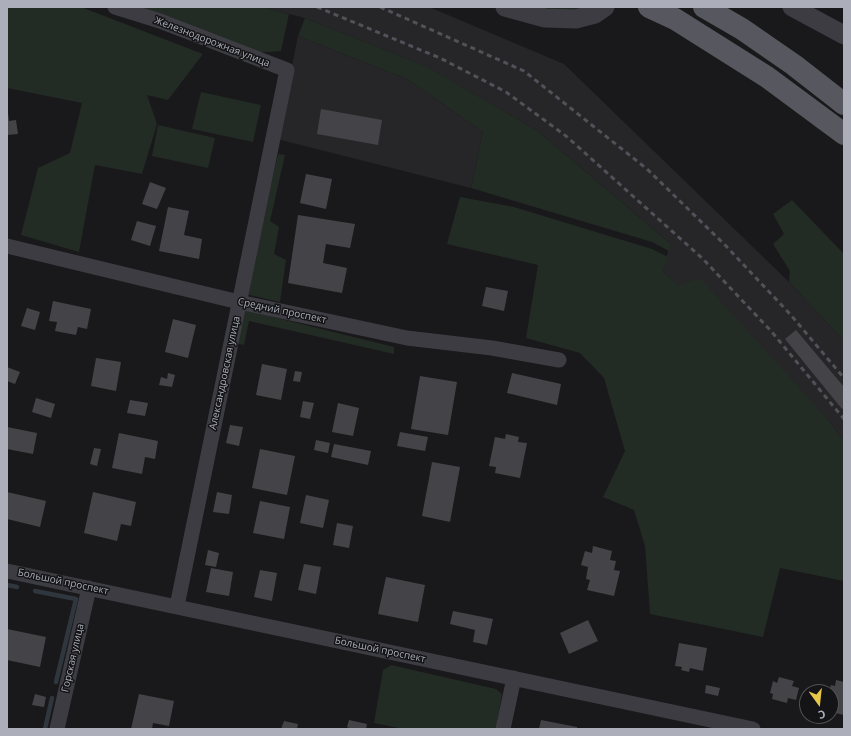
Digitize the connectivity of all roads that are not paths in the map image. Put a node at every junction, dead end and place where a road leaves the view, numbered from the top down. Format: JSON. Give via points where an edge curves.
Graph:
{"nodes":[{"id":1,"x":114,"y":7,"type":"edge"},
{"id":2,"x":505,"y":7,"type":"edge"},
{"id":3,"x":605,"y":7,"type":"edge"},
{"id":4,"x":649,"y":7,"type":"edge"},
{"id":5,"x":704,"y":7,"type":"edge"},
{"id":6,"x":792,"y":7,"type":"edge"},
{"id":7,"x":844,"y":35,"type":"edge"},
{"id":8,"x":287,"y":70,"type":"joint"},
{"id":9,"x":844,"y":104,"type":"edge"},
{"id":10,"x":844,"y":134,"type":"edge"},
{"id":11,"x":7,"y":246,"type":"edge"},
{"id":12,"x":239,"y":302,"type":"junction"},
{"id":13,"x":559,"y":360,"type":"dead end"},
{"id":14,"x":7,"y":571,"type":"edge"},
{"id":15,"x":89,"y":588,"type":"junction"},
{"id":16,"x":177,"y":606,"type":"junction"},
{"id":17,"x":514,"y":678,"type":"junction"},
{"id":18,"x":57,"y":729,"type":"edge"},
{"id":19,"x":503,"y":729,"type":"edge"},
{"id":20,"x":753,"y":729,"type":"edge"}],
"edges":[{"from":1,"to":8,"type":"street","name":"Железнодорожная улица","via":[[160,21]]},
{"from":2,"to":3,"type":"street","via":[[545,18],[576,19],[594,14]]},
{"from":4,"to":10,"type":"main road","via":[[675,19],[767,77]]},
{"from":5,"to":9,"type":"main road","via":[[742,29]]},
{"from":6,"to":7,"type":"street"},
{"from":8,"to":12,"type":"street","name":"Александровская улица"},
{"from":11,"to":12,"type":"street","name":"Средний проспект"},
{"from":12,"to":13,"type":"street","name":"Средний проспект","via":[[407,338],[492,348]]},
{"from":12,"to":16,"type":"street","name":"Александровская улица"},
{"from":14,"to":15,"type":"street","name":"Большой проспект"},
{"from":15,"to":16,"type":"street","name":"Большой проспект"},
{"from":15,"to":18,"type":"street","name":"Горская улица"},
{"from":16,"to":17,"type":"street","name":"Большой проспект"},
{"from":17,"to":19,"type":"street"},
{"from":17,"to":20,"type":"street","name":"Большой проспект"}]}
